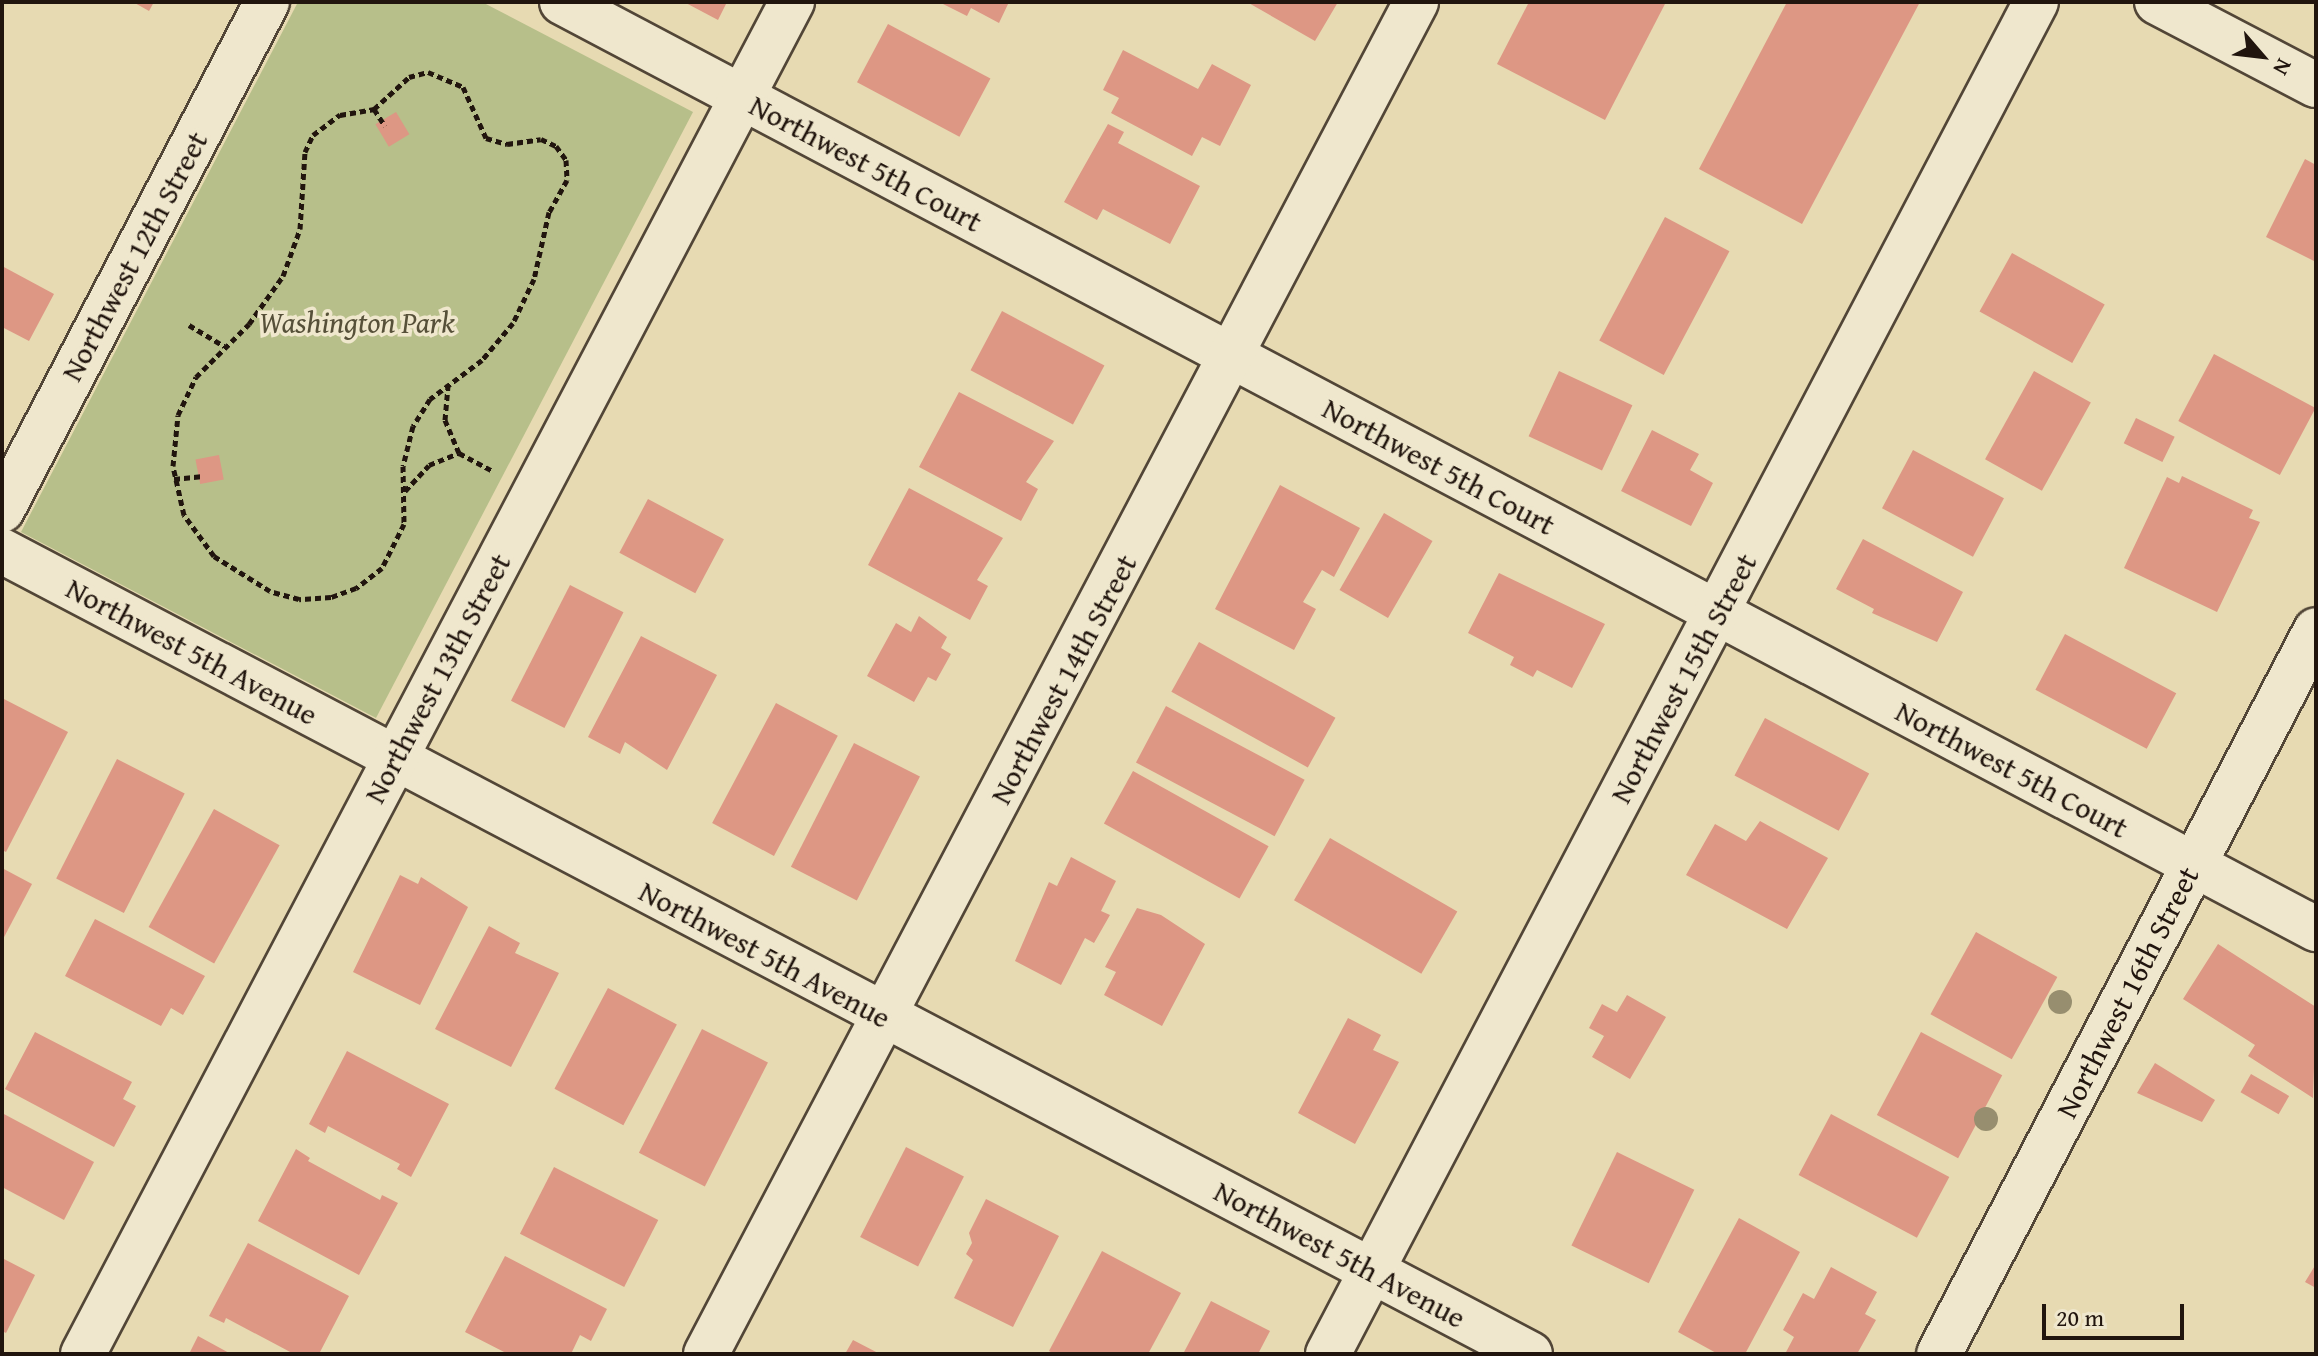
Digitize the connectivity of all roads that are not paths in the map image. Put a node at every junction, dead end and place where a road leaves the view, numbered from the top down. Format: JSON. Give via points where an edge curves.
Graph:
{"nodes":[{"id":1,"x":267,"y":2,"type":"edge"},
{"id":2,"x":562,"y":2,"type":"edge"},
{"id":3,"x":792,"y":2,"type":"edge"},
{"id":4,"x":1416,"y":2,"type":"edge"},
{"id":5,"x":2036,"y":2,"type":"edge"},
{"id":6,"x":2157,"y":2,"type":"edge"},
{"id":7,"x":2316,"y":85,"type":"edge"},
{"id":8,"x":742,"y":98,"type":"junction"},
{"id":9,"x":1233,"y":358,"type":"junction"},
{"id":10,"x":2,"y":510,"type":"edge"},
{"id":11,"x":2,"y":551,"type":"edge"},
{"id":12,"x":1717,"y":613,"type":"junction"},
{"id":13,"x":2316,"y":630,"type":"edge"},
{"id":14,"x":395,"y":758,"type":"junction"},
{"id":15,"x":2194,"y":865,"type":"junction"},
{"id":16,"x":2316,"y":929,"type":"edge"},
{"id":17,"x":884,"y":1016,"type":"junction"},
{"id":18,"x":1371,"y":1271,"type":"junction"},
{"id":19,"x":83,"y":1354,"type":"edge"},
{"id":20,"x":706,"y":1354,"type":"edge"},
{"id":21,"x":1328,"y":1354,"type":"edge"},
{"id":22,"x":1530,"y":1354,"type":"edge"},
{"id":23,"x":1939,"y":1354,"type":"edge"}],
"edges":[{"from":1,"to":10,"type":"street","name":"Northwest 12th Street"},
{"from":2,"to":8,"type":"street","name":"Northwest 5th Court"},
{"from":3,"to":8,"type":"street","name":"Northwest 13th Street"},
{"from":4,"to":9,"type":"street","name":"Northwest 14th Street"},
{"from":5,"to":12,"type":"street","name":"Northwest 15th Street"},
{"from":6,"to":7,"type":"street"},
{"from":8,"to":9,"type":"street","name":"Northwest 5th Court"},
{"from":8,"to":14,"type":"street","name":"Northwest 13th Street"},
{"from":9,"to":12,"type":"street","name":"Northwest 5th Court"},
{"from":9,"to":17,"type":"street","name":"Northwest 14th Street"},
{"from":11,"to":14,"type":"street","name":"Northwest 5th Avenue"},
{"from":12,"to":15,"type":"street","name":"Northwest 5th Court"},
{"from":12,"to":18,"type":"street","name":"Northwest 15th Street"},
{"from":13,"to":15,"type":"street","name":"Northwest 16th Street"},
{"from":14,"to":17,"type":"street","name":"Northwest 5th Avenue"},
{"from":14,"to":19,"type":"street","name":"Northwest 13th Street"},
{"from":15,"to":16,"type":"street","name":"Northwest 5th Court"},
{"from":15,"to":23,"type":"street","name":"Northwest 16th Street"},
{"from":17,"to":18,"type":"street","name":"Northwest 5th Avenue"},
{"from":17,"to":20,"type":"street","name":"Northwest 14th Street"},
{"from":18,"to":21,"type":"street","name":"Northwest 15th Street"},
{"from":18,"to":22,"type":"street","name":"Northwest 5th Avenue"}]}
